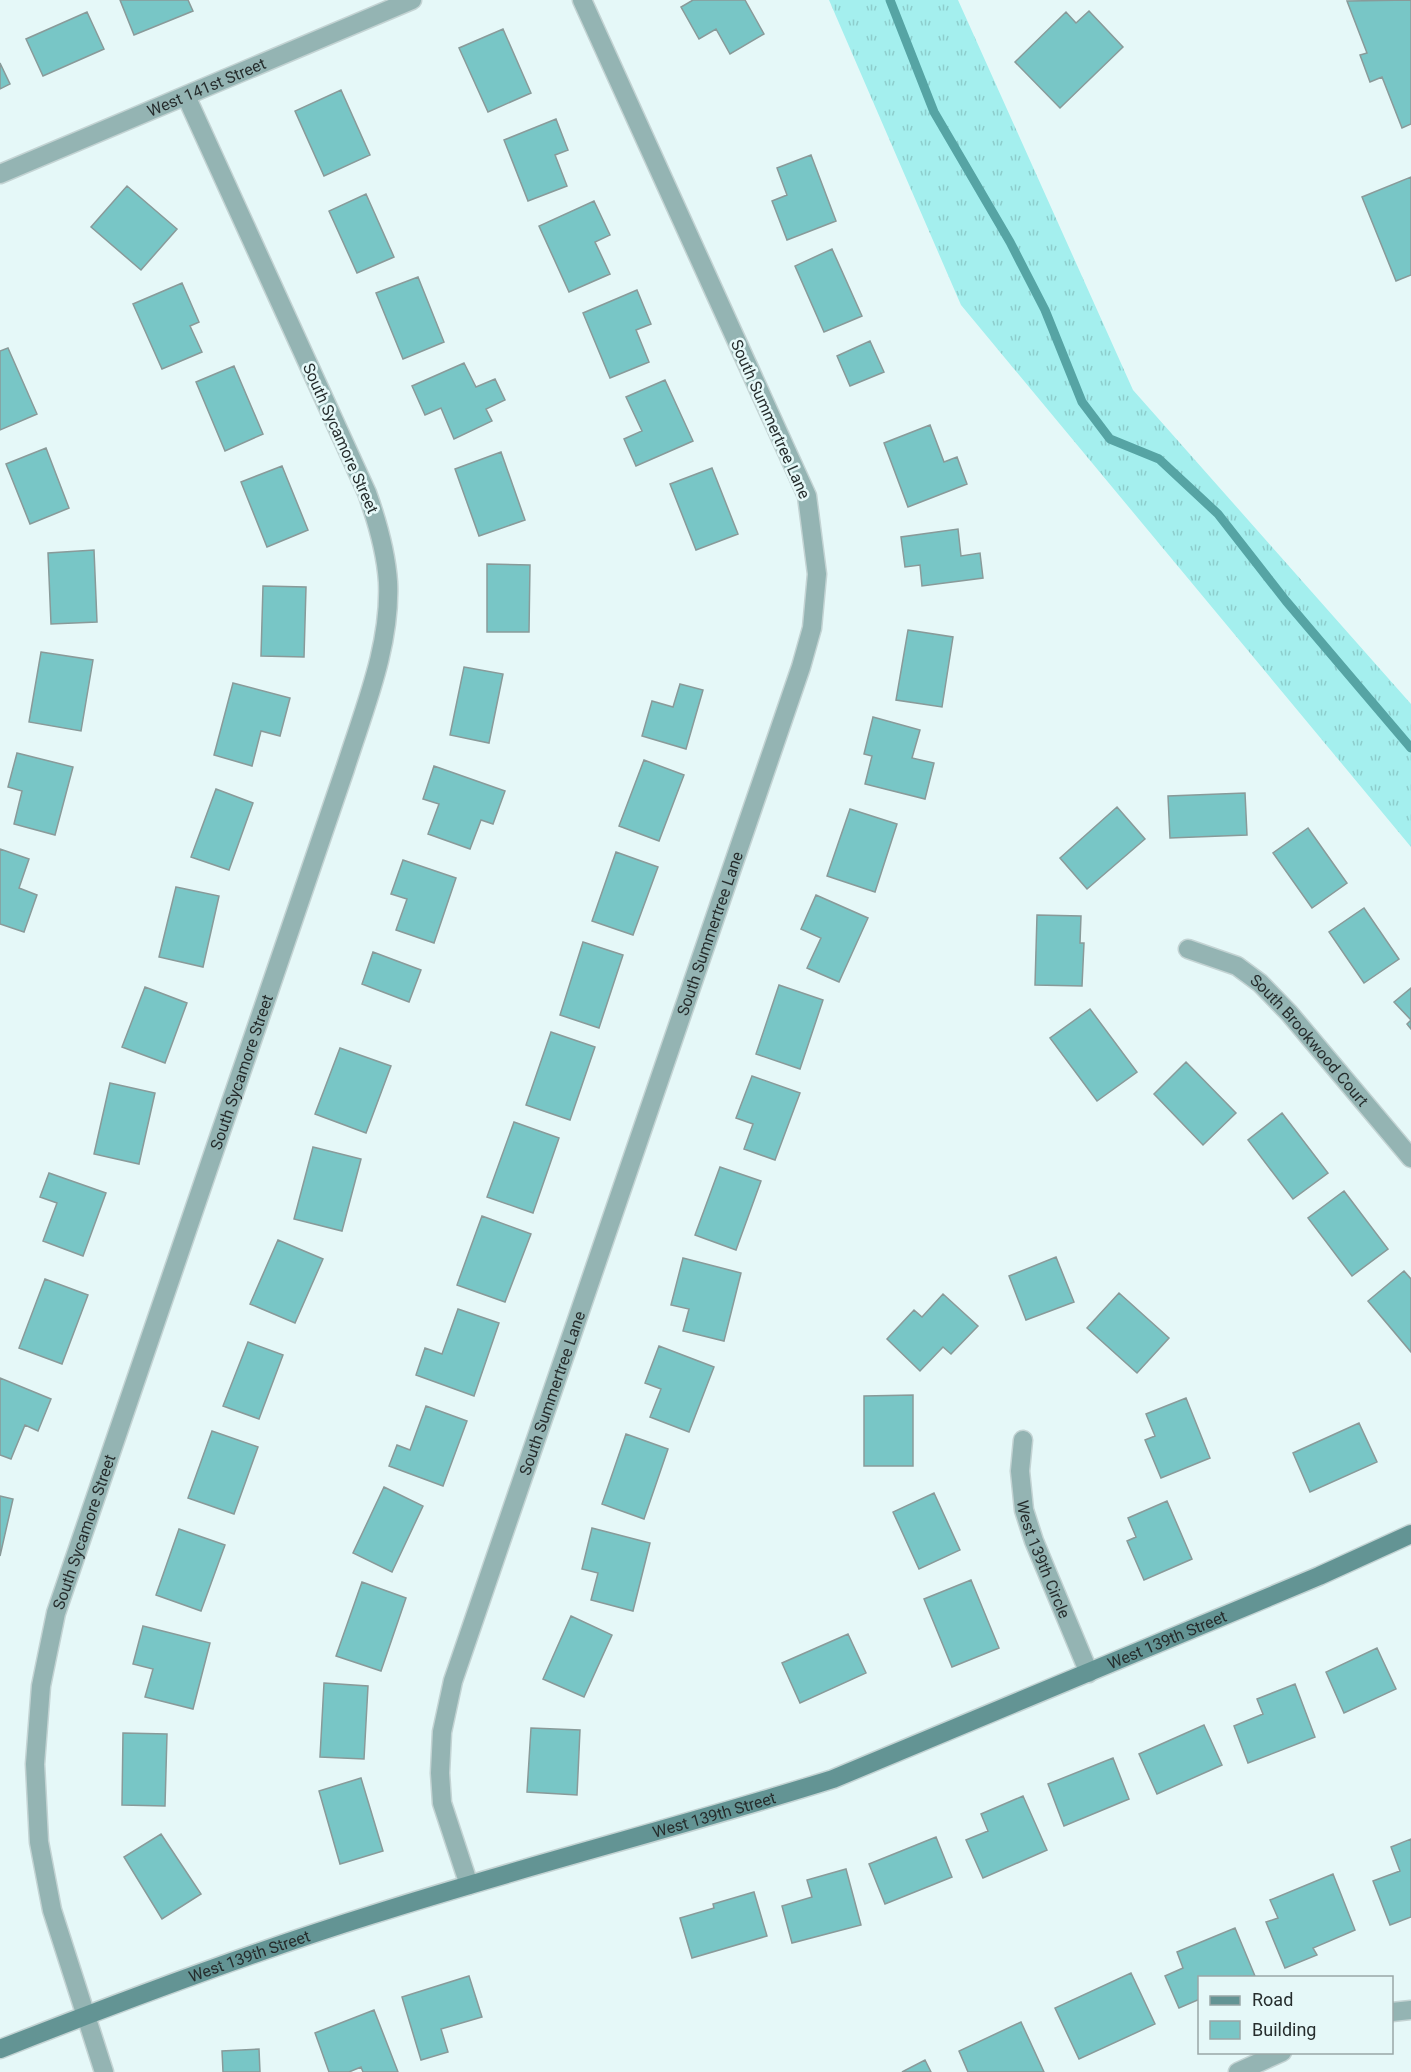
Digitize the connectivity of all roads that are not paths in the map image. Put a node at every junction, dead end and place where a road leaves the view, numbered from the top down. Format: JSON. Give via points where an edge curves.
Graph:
{"nodes":[{"id":1,"x":412,"y":0,"type":"edge"},
{"id":2,"x":582,"y":0,"type":"edge"},
{"id":3,"x":186,"y":96,"type":"junction"},
{"id":4,"x":0,"y":174,"type":"edge"},
{"id":5,"x":1188,"y":949,"type":"dead end"},
{"id":6,"x":1411,"y":1158,"type":"edge"},
{"id":7,"x":1023,"y":1440,"type":"dead end"},
{"id":8,"x":1411,"y":1534,"type":"edge"},
{"id":9,"x":1089,"y":1673,"type":"junction"},
{"id":10,"x":470,"y":1885,"type":"junction"},
{"id":11,"x":1411,"y":2010,"type":"edge"},
{"id":12,"x":1393,"y":2012,"type":"edge"},
{"id":13,"x":85,"y":2016,"type":"junction"},
{"id":14,"x":0,"y":2049,"type":"edge"},
{"id":15,"x":1278,"y":2054,"type":"edge"},
{"id":16,"x":104,"y":2072,"type":"edge"},
{"id":17,"x":1238,"y":2072,"type":"edge"}],
"edges":[{"from":1,"to":3,"type":"street","name":"West 141st Street"},
{"from":2,"to":10,"type":"street","name":"South Summertree Lane","via":[[807,496],[817,574],[812,628],[801,667],[453,1681],[442,1732],[442,1803]]},
{"from":3,"to":4,"type":"street","name":"West 141st Street"},
{"from":3,"to":13,"type":"street","name":"South Sycamore Street","via":[[367,493],[379,528],[388,582],[386,625],[345,769],[56,1613],[41,1686],[35,1764],[39,1842],[52,1910]]},
{"from":5,"to":6,"type":"street","name":"South Brookwood Court","via":[[1236,966],[1260,982]]},
{"from":7,"to":9,"type":"street","name":"West 139th Circle","via":[[1020,1472],[1024,1510]]},
{"from":8,"to":9,"type":"street","name":"West 139th Street"},
{"from":9,"to":10,"type":"street","name":"West 139th Street","via":[[832,1779]]},
{"from":10,"to":13,"type":"street","name":"West 139th Street","via":[[270,1948]]},
{"from":11,"to":12,"type":"street"},
{"from":13,"to":14,"type":"street","name":"West 139th Street"},
{"from":13,"to":16,"type":"street","name":"South Sycamore Street"},
{"from":15,"to":17,"type":"street"}]}
